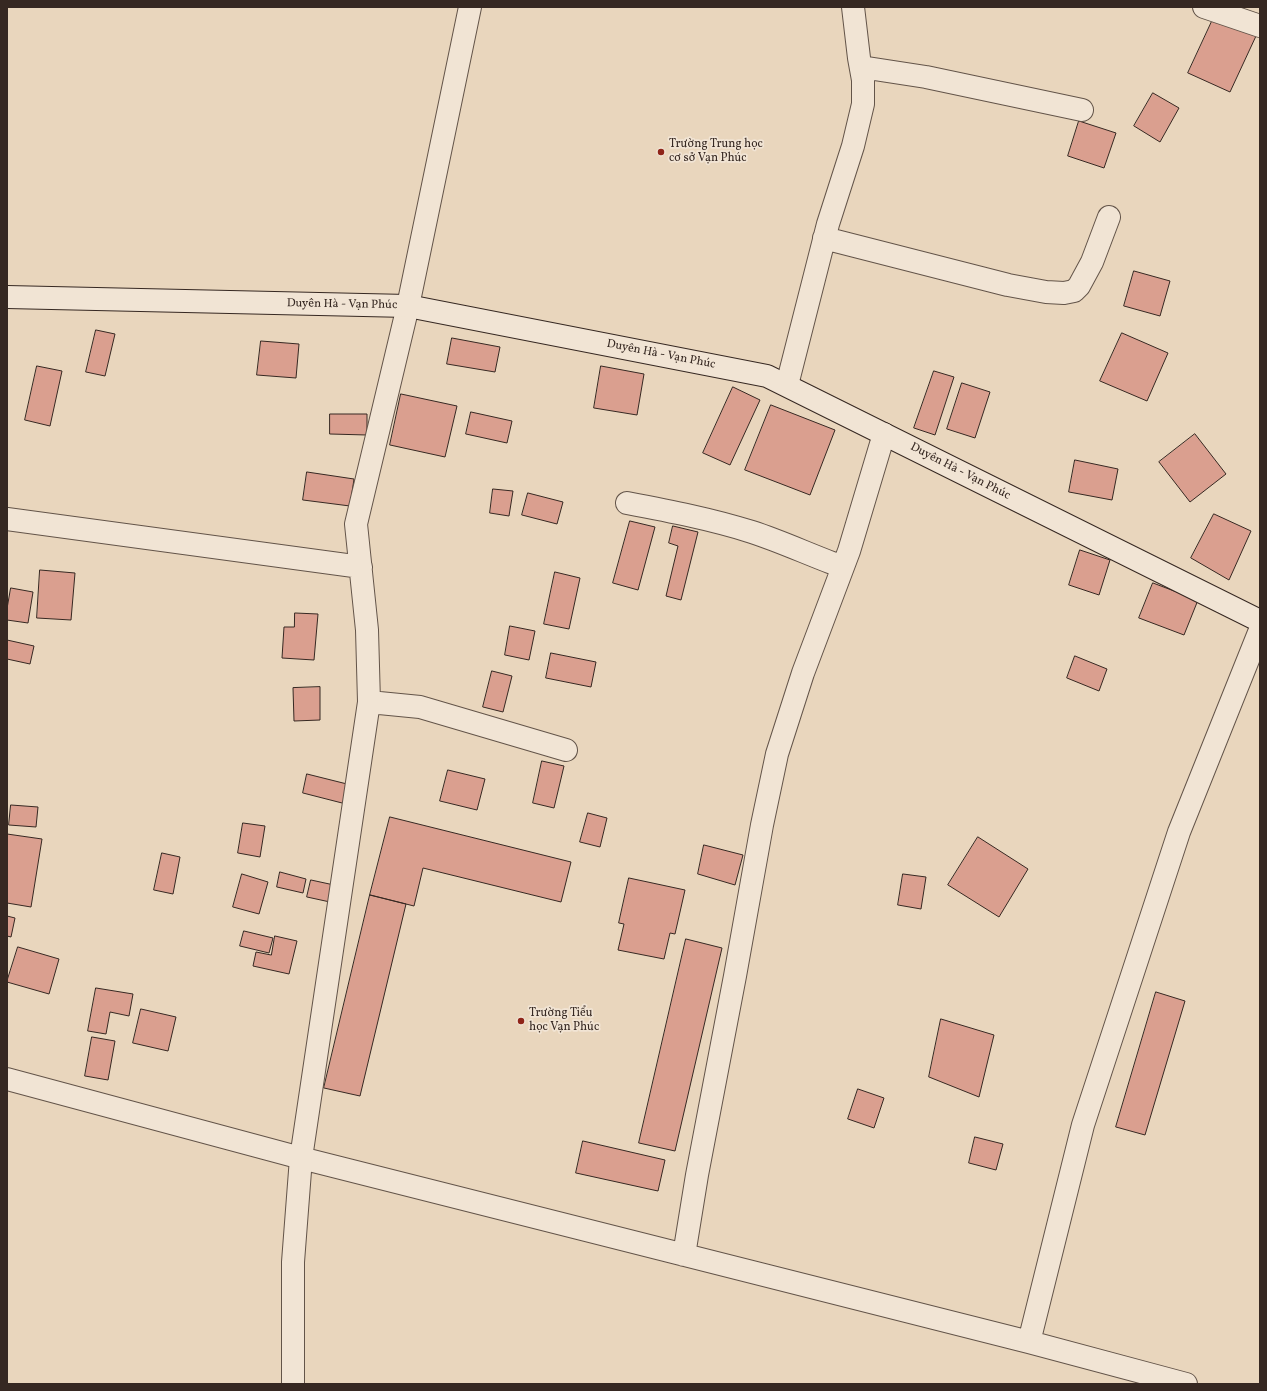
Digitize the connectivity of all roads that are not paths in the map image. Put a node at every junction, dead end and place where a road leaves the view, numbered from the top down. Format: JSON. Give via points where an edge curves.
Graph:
{"nodes":[{"id":1,"x":470,"y":7,"type":"edge"},
{"id":2,"x":853,"y":7,"type":"edge"},
{"id":3,"x":1204,"y":7,"type":"edge"},
{"id":4,"x":1260,"y":26,"type":"edge"},
{"id":5,"x":860,"y":67,"type":"junction"},
{"id":6,"x":1082,"y":110,"type":"dead end"},
{"id":7,"x":1109,"y":217,"type":"dead end"},
{"id":8,"x":824,"y":238,"type":"junction"},
{"id":9,"x":7,"y":297,"type":"edge"},
{"id":10,"x":408,"y":306,"type":"junction"},
{"id":11,"x":787,"y":385,"type":"junction"},
{"id":12,"x":884,"y":434,"type":"junction"},
{"id":13,"x":627,"y":503,"type":"dead end"},
{"id":14,"x":7,"y":520,"type":"edge"},
{"id":15,"x":361,"y":567,"type":"junction"},
{"id":16,"x":843,"y":567,"type":"junction"},
{"id":17,"x":1260,"y":621,"type":"edge"},
{"id":18,"x":1260,"y":630,"type":"edge"},
{"id":19,"x":369,"y":702,"type":"junction"},
{"id":20,"x":566,"y":750,"type":"dead end"},
{"id":21,"x":7,"y":1079,"type":"edge"},
{"id":22,"x":301,"y":1158,"type":"junction"},
{"id":23,"x":684,"y":1255,"type":"junction"},
{"id":24,"x":1029,"y":1342,"type":"junction"},
{"id":25,"x":293,"y":1384,"type":"edge"},
{"id":26,"x":1186,"y":1384,"type":"edge"}],
"edges":[{"from":1,"to":10,"type":"street"},
{"from":2,"to":5,"type":"street"},
{"from":3,"to":4,"type":"street"},
{"from":5,"to":6,"type":"street","via":[[926,77]]},
{"from":5,"to":8,"type":"street","via":[[863,104],[853,146]]},
{"from":7,"to":8,"type":"street","via":[[1092,262],[1079,286],[1074,291],[1064,293],[1008,285]]},
{"from":8,"to":11,"type":"street"},
{"from":9,"to":10,"type":"street","name":"Duyên Hà - Vạn Phúc"},
{"from":10,"to":11,"type":"street","name":"Duyên Hà - Vạn Phúc","via":[[767,376]]},
{"from":10,"to":15,"type":"street","via":[[356,524]]},
{"from":11,"to":12,"type":"street","name":"Duyên Hà - Vạn Phúc"},
{"from":12,"to":16,"type":"street"},
{"from":12,"to":17,"type":"street","name":"Duyên Hà - Vạn Phúc"},
{"from":13,"to":16,"type":"street","via":[[730,525]]},
{"from":14,"to":15,"type":"street"},
{"from":15,"to":19,"type":"street","via":[[367,630]]},
{"from":16,"to":23,"type":"street","via":[[803,673],[777,754]]},
{"from":18,"to":24,"type":"street","via":[[1179,832],[1083,1125]]},
{"from":19,"to":20,"type":"street","via":[[420,707]]},
{"from":19,"to":22,"type":"street"},
{"from":21,"to":22,"type":"street"},
{"from":22,"to":23,"type":"street"},
{"from":22,"to":25,"type":"street","via":[[293,1262]]},
{"from":23,"to":24,"type":"street"},
{"from":24,"to":26,"type":"street"}]}
